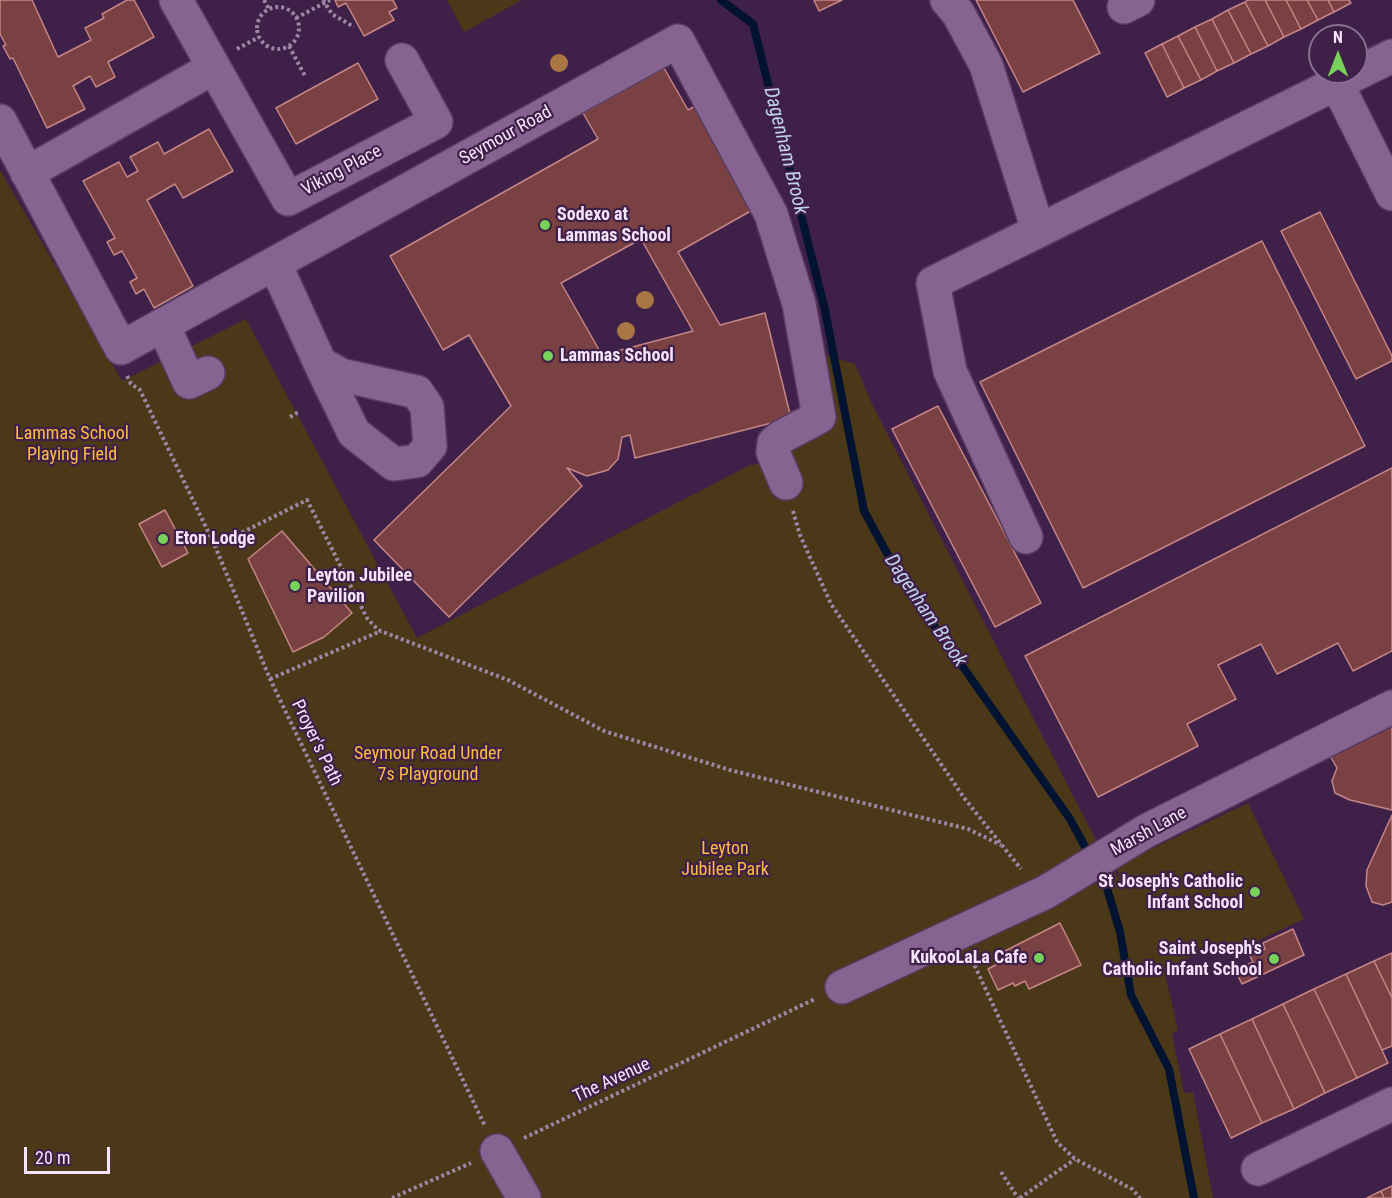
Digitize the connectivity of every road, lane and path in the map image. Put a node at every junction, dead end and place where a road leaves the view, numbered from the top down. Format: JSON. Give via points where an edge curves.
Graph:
{"nodes":[{"id":1,"x":176,"y":0,"type":"edge"},
{"id":2,"x":264,"y":0,"type":"edge"},
{"id":3,"x":330,"y":0,"type":"edge"},
{"id":4,"x":947,"y":0,"type":"edge"},
{"id":5,"x":323,"y":2,"type":"edge"},
{"id":6,"x":268,"y":9,"type":"junction"},
{"id":7,"x":296,"y":18,"type":"junction"},
{"id":8,"x":354,"y":27,"type":"dead end"},
{"id":9,"x":289,"y":46,"type":"junction"},
{"id":10,"x":1392,"y":56,"type":"edge"},
{"id":11,"x":402,"y":60,"type":"dead end"},
{"id":12,"x":213,"y":68,"type":"junction"},
{"id":13,"x":1368,"y":68,"type":"edge"},
{"id":14,"x":305,"y":76,"type":"dead end"},
{"id":15,"x":1337,"y":84,"type":"joint"},
{"id":16,"x":0,"y":121,"type":"edge"},
{"id":17,"x":27,"y":173,"type":"junction"},
{"id":18,"x":1392,"y":194,"type":"edge"},
{"id":19,"x":1038,"y":230,"type":"junction"},
{"id":20,"x":275,"y":264,"type":"junction"},
{"id":21,"x":163,"y":325,"type":"junction"},
{"id":22,"x":121,"y":348,"type":"junction"},
{"id":23,"x":320,"y":363,"type":"dead end"},
{"id":24,"x":208,"y":374,"type":"dead end"},
{"id":25,"x":300,"y":411,"type":"dead end"},
{"id":26,"x":290,"y":417,"type":"dead end"},
{"id":27,"x":786,"y":483,"type":"joint"},
{"id":28,"x":1026,"y":537,"type":"dead end"},
{"id":29,"x":215,"y":546,"type":"junction"},
{"id":30,"x":381,"y":630,"type":"junction"},
{"id":31,"x":270,"y":679,"type":"junction"},
{"id":32,"x":1392,"y":707,"type":"edge"},
{"id":33,"x":1000,"y":845,"type":"junction"},
{"id":34,"x":1047,"y":892,"type":"junction"},
{"id":35,"x":959,"y":932,"type":"junction"},
{"id":36,"x":842,"y":987,"type":"joint"},
{"id":37,"x":1392,"y":1104,"type":"edge"},
{"id":38,"x":497,"y":1151,"type":"junction"},
{"id":39,"x":1075,"y":1159,"type":"junction"},
{"id":40,"x":1258,"y":1169,"type":"dead end"},
{"id":41,"x":1001,"y":1172,"type":"dead end"},
{"id":42,"x":392,"y":1198,"type":"edge"},
{"id":43,"x":524,"y":1198,"type":"edge"},
{"id":44,"x":1019,"y":1198,"type":"edge"},
{"id":45,"x":1140,"y":1198,"type":"edge"}],
"edges":[{"from":1,"to":12,"type":"street","name":"Viking Place"},
{"from":2,"to":6,"type":"path"},
{"from":3,"to":5,"type":"path"},
{"from":4,"to":19,"type":"street","via":[[986,65]]},
{"from":5,"to":7,"type":"path"},
{"from":5,"to":8,"type":"path","via":[[342,22]]},
{"from":6,"to":7,"type":"path","via":[[278,6],[291,11]]},
{"from":6,"to":9,"type":"path","via":[[257,20],[257,33],[264,45],[277,50]]},
{"from":7,"to":9,"type":"path","via":[[298,35]]},
{"from":9,"to":14,"type":"path"},
{"from":10,"to":13,"type":"street"},
{"from":11,"to":12,"type":"street","name":"Viking Place","via":[[436,122],[288,199]]},
{"from":12,"to":17,"type":"street"},
{"from":15,"to":18,"type":"street"},
{"from":15,"to":19,"type":"street"},
{"from":16,"to":17,"type":"street"},
{"from":17,"to":22,"type":"street"},
{"from":19,"to":28,"type":"street","via":[[933,283],[950,371]]},
{"from":20,"to":21,"type":"street","name":"Seymour Road"},
{"from":20,"to":23,"type":"street"},
{"from":20,"to":27,"type":"street","name":"Seymour Road","via":[[678,41],[771,214],[799,304],[819,417],[774,443],[773,452]]},
{"from":21,"to":22,"type":"street","name":"Seymour Road"},
{"from":21,"to":24,"type":"street","via":[[189,382]]},
{"from":22,"to":29,"type":"path","name":"Proyer's Path","via":[[128,365],[123,369],[127,378],[140,390]]},
{"from":25,"to":26,"type":"path"},
{"from":27,"to":33,"type":"path","via":[[800,535],[831,604]]},
{"from":29,"to":30,"type":"path","via":[[307,500],[367,618]]},
{"from":29,"to":31,"type":"path","name":"Proyer's Path"},
{"from":30,"to":31,"type":"path"},
{"from":30,"to":33,"type":"path","via":[[508,680],[604,731],[730,770],[968,830]]},
{"from":31,"to":38,"type":"path","name":"Proyer's Path"},
{"from":32,"to":34,"type":"street","name":"Marsh Lane","via":[[1118,848]]},
{"from":33,"to":34,"type":"path"},
{"from":34,"to":35,"type":"street","name":"Marsh Lane"},
{"from":35,"to":36,"type":"street","name":"Marsh Lane"},
{"from":35,"to":39,"type":"path","via":[[1057,1142]]},
{"from":36,"to":38,"type":"path","name":"The Avenue"},
{"from":37,"to":40,"type":"street"},
{"from":38,"to":42,"type":"path","name":"The Avenue"},
{"from":38,"to":43,"type":"street"},
{"from":39,"to":44,"type":"path"},
{"from":39,"to":45,"type":"path","via":[[1132,1188]]},
{"from":41,"to":44,"type":"path"}]}
